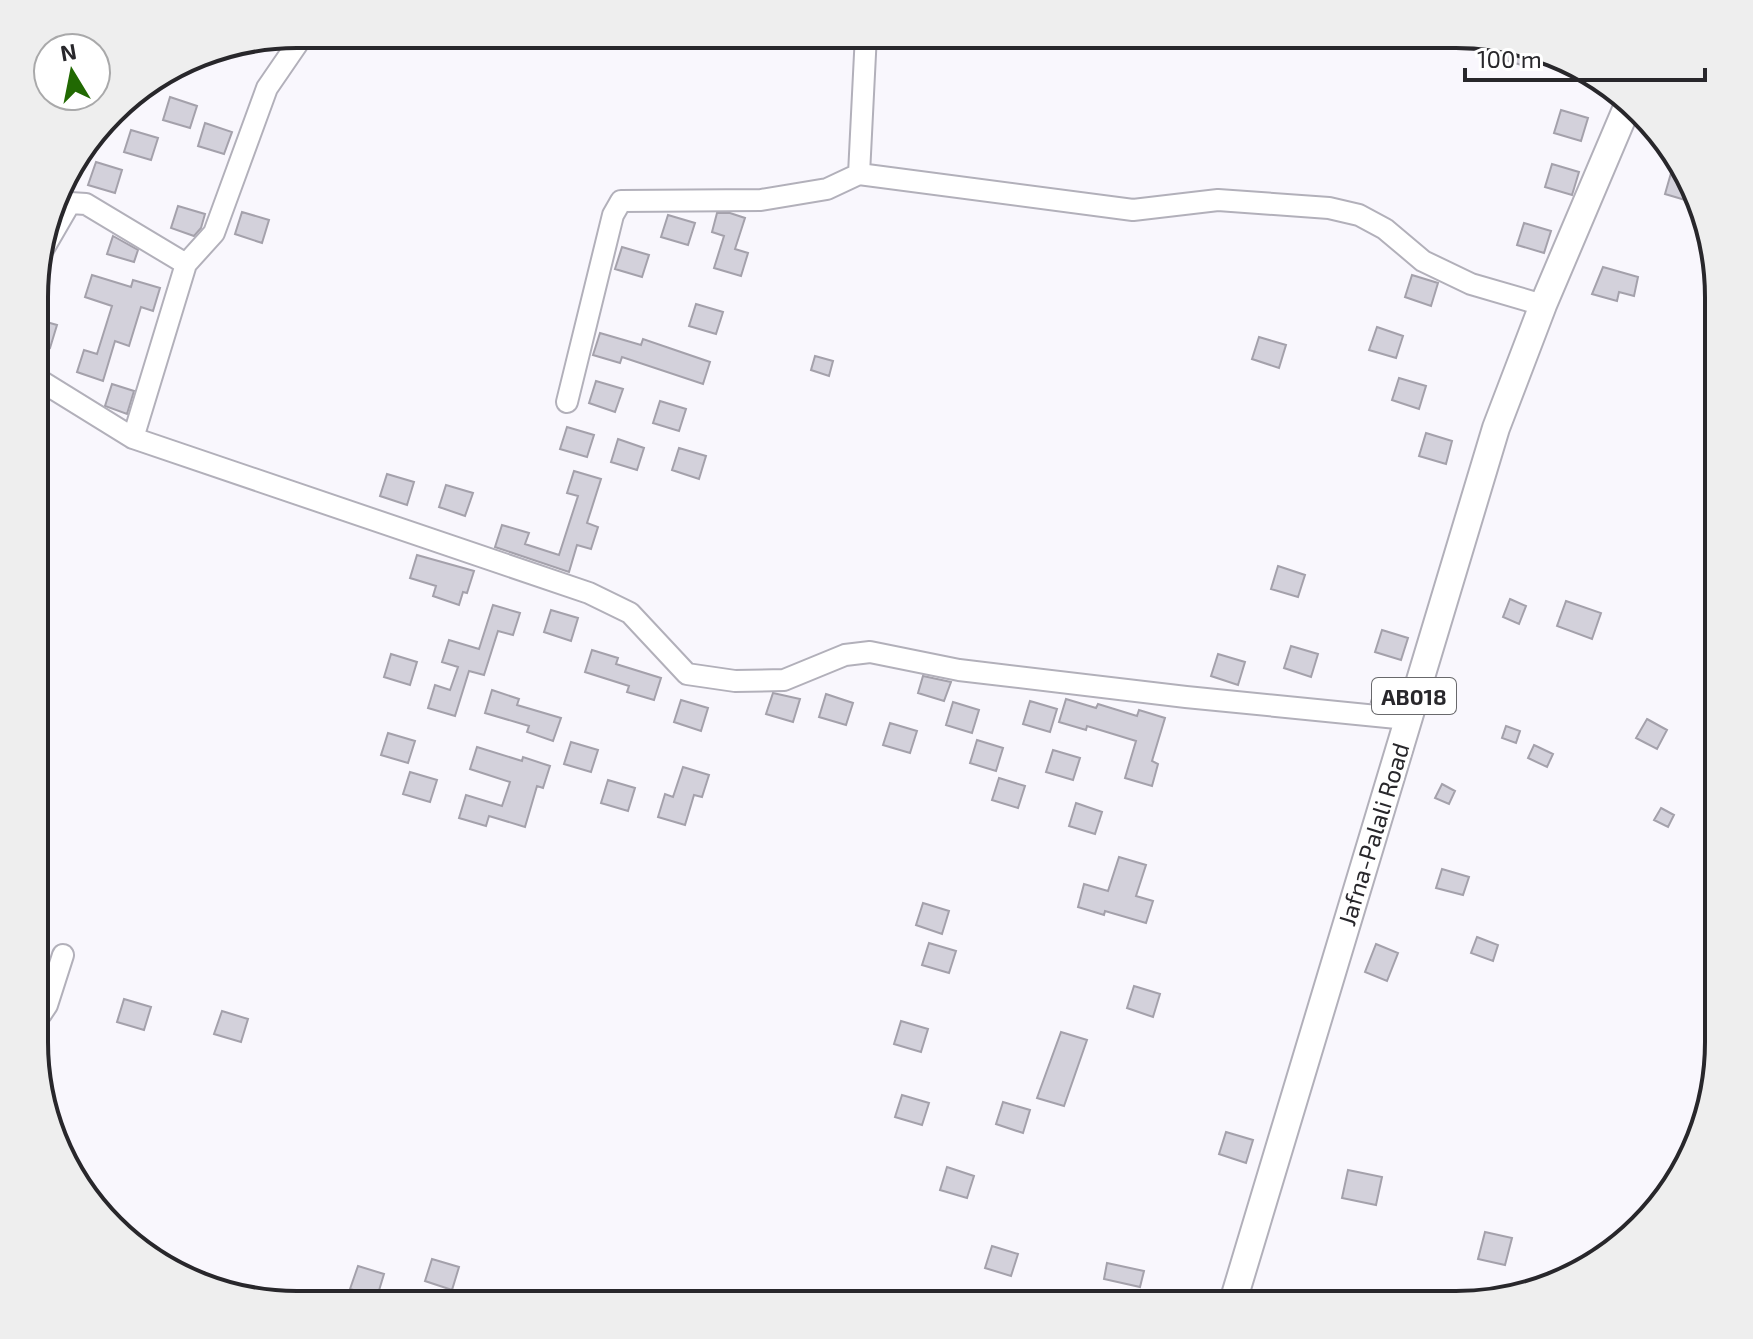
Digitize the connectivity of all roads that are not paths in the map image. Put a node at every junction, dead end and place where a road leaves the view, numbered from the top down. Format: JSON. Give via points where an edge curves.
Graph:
{"nodes":[{"id":1,"x":294,"y":49,"type":"edge"},
{"id":2,"x":865,"y":49,"type":"edge"},
{"id":3,"x":1624,"y":114,"type":"edge"},
{"id":4,"x":859,"y":174,"type":"junction"},
{"id":5,"x":60,"y":221,"type":"edge"},
{"id":6,"x":186,"y":264,"type":"junction"},
{"id":7,"x":1543,"y":305,"type":"junction"},
{"id":8,"x":48,"y":385,"type":"edge"},
{"id":9,"x":567,"y":402,"type":"dead end"},
{"id":10,"x":133,"y":438,"type":"junction"},
{"id":11,"x":1407,"y":719,"type":"junction"},
{"id":12,"x":63,"y":955,"type":"dead end"},
{"id":13,"x":49,"y":999,"type":"edge"},
{"id":14,"x":1236,"y":1291,"type":"edge"}],
"edges":[{"from":1,"to":6,"type":"street","via":[[267,88],[214,233]]},
{"from":2,"to":4,"type":"street"},
{"from":3,"to":7,"type":"main road","name":"Jafna-Palali Road","number":"AB018"},
{"from":4,"to":7,"type":"street","via":[[1133,210],[1218,200],[1329,208],[1359,215],[1423,261],[1471,284]]},
{"from":4,"to":9,"type":"street","via":[[827,189],[761,200],[621,201],[613,215]]},
{"from":5,"to":6,"type":"street","via":[[70,203],[86,204]]},
{"from":6,"to":10,"type":"street"},
{"from":7,"to":11,"type":"main road","name":"Jafna-Palali Road","number":"AB018","via":[[1496,428]]},
{"from":8,"to":10,"type":"street"},
{"from":10,"to":11,"type":"street","via":[[589,593],[630,613],[687,674],[735,681],[784,680],[845,655],[870,652],[959,670]]},
{"from":11,"to":14,"type":"main road","name":"Jafna-Palali Road","number":"AB018"},
{"from":12,"to":13,"type":"street"}]}
